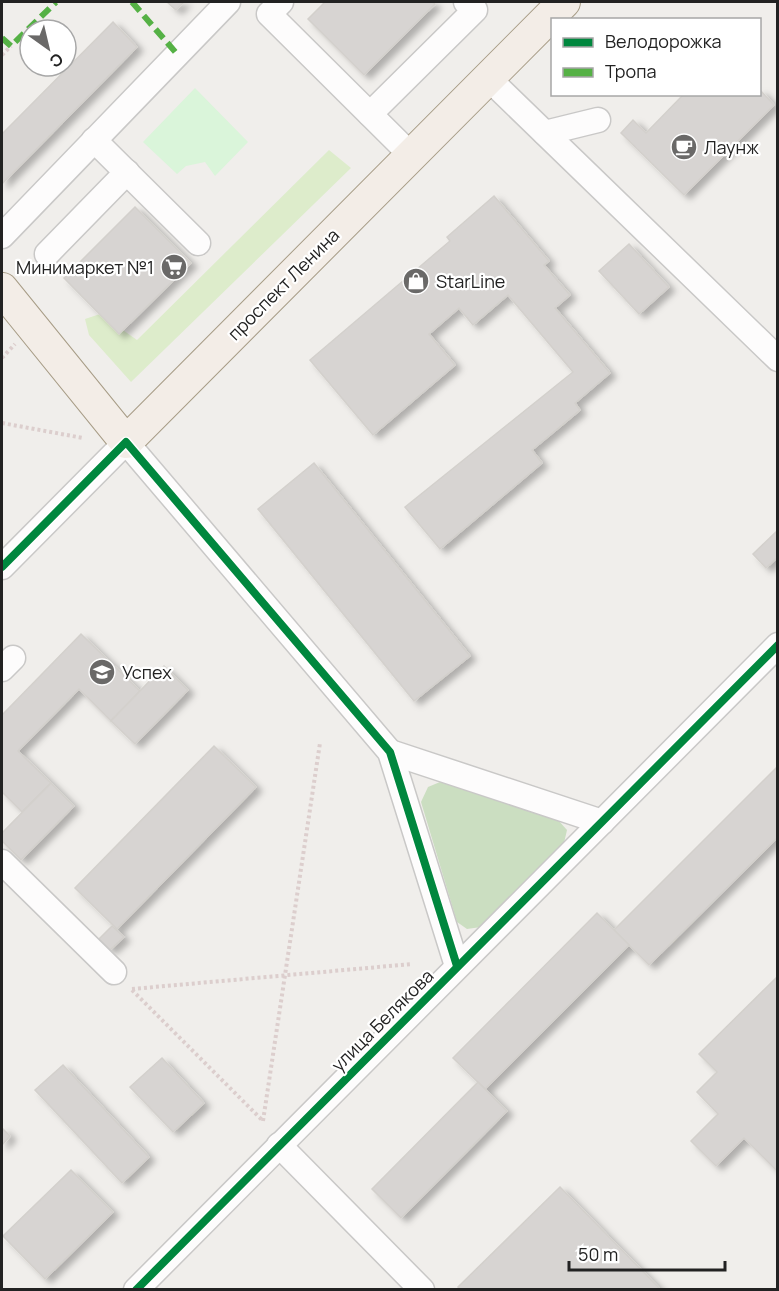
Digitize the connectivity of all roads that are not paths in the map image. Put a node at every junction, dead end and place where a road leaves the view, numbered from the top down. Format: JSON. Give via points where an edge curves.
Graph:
{"nodes":[{"id":1,"x":228,"y":2,"type":"edge"},
{"id":2,"x":281,"y":2,"type":"edge"},
{"id":3,"x":466,"y":2,"type":"edge"},
{"id":4,"x":564,"y":2,"type":"edge"},
{"id":5,"x":488,"y":78,"type":"junction"},
{"id":6,"x":370,"y":114,"type":"junction"},
{"id":7,"x":598,"y":120,"type":"dead end"},
{"id":8,"x":545,"y":133,"type":"junction"},
{"id":9,"x":94,"y":140,"type":"junction"},
{"id":10,"x":411,"y":155,"type":"junction"},
{"id":11,"x":127,"y":172,"type":"junction"},
{"id":12,"x":2,"y":236,"type":"edge"},
{"id":13,"x":198,"y":243,"type":"dead end"},
{"id":14,"x":47,"y":254,"type":"dead end"},
{"id":15,"x":2,"y":289,"type":"edge"},
{"id":16,"x":777,"y":359,"type":"edge"},
{"id":17,"x":126,"y":442,"type":"junction"},
{"id":18,"x":2,"y":567,"type":"edge"},
{"id":19,"x":777,"y":645,"type":"edge"},
{"id":20,"x":390,"y":752,"type":"junction"},
{"id":21,"x":602,"y":822,"type":"junction"},
{"id":22,"x":2,"y":862,"type":"edge"},
{"id":23,"x":458,"y":966,"type":"junction"},
{"id":24,"x":114,"y":972,"type":"dead end"},
{"id":25,"x":279,"y":1145,"type":"junction"},
{"id":26,"x":136,"y":1290,"type":"edge"},
{"id":27,"x":422,"y":1290,"type":"edge"}],
"edges":[{"from":1,"to":9,"type":"street"},
{"from":2,"to":6,"type":"street","via":[[269,14]]},
{"from":3,"to":6,"type":"street","via":[[475,10]]},
{"from":4,"to":5,"type":"main road","name":"проспект Ленина"},
{"from":5,"to":8,"type":"street"},
{"from":5,"to":10,"type":"main road","name":"проспект Ленина"},
{"from":6,"to":10,"type":"street"},
{"from":7,"to":8,"type":"street"},
{"from":8,"to":16,"type":"street"},
{"from":9,"to":11,"type":"street"},
{"from":9,"to":12,"type":"street"},
{"from":10,"to":17,"type":"main road","name":"проспект Ленина"},
{"from":11,"to":13,"type":"street"},
{"from":11,"to":14,"type":"street"},
{"from":15,"to":17,"type":"main road"},
{"from":17,"to":18,"type":"street","name":"проспект Ленина"},
{"from":17,"to":20,"type":"street"},
{"from":19,"to":21,"type":"street","name":"улица Белякова"},
{"from":20,"to":21,"type":"street"},
{"from":20,"to":23,"type":"street"},
{"from":21,"to":23,"type":"street","name":"улица Белякова"},
{"from":22,"to":24,"type":"street"},
{"from":23,"to":25,"type":"street","name":"улица Белякова"},
{"from":25,"to":26,"type":"street","name":"улица Белякова"},
{"from":25,"to":27,"type":"street"}]}
